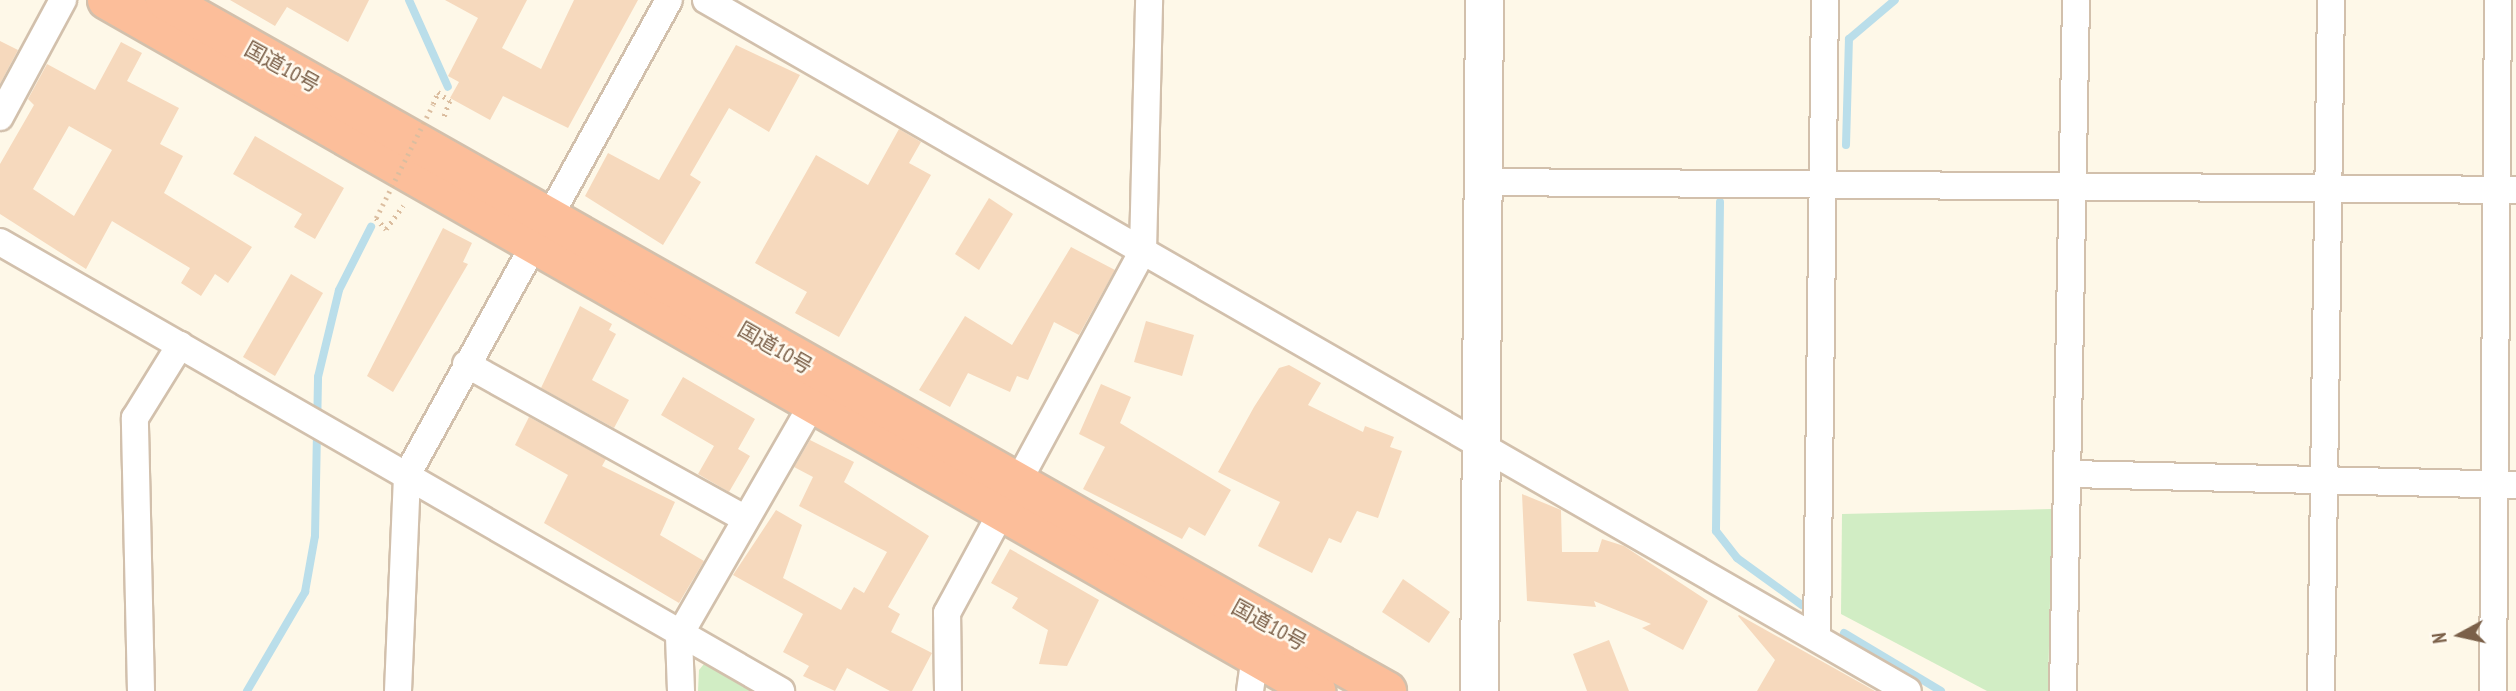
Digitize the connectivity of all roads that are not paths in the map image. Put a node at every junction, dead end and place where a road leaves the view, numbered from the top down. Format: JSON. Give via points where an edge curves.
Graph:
{"nodes":[{"id":1,"x":63,"y":0,"type":"edge"},
{"id":2,"x":107,"y":0,"type":"edge"},
{"id":3,"x":164,"y":0,"type":"edge"},
{"id":4,"x":669,"y":0,"type":"edge"},
{"id":5,"x":706,"y":0,"type":"edge"},
{"id":6,"x":1149,"y":0,"type":"edge"},
{"id":7,"x":1484,"y":0,"type":"edge"},
{"id":8,"x":1825,"y":0,"type":"edge"},
{"id":9,"x":2076,"y":0,"type":"edge"},
{"id":10,"x":2331,"y":0,"type":"edge"},
{"id":11,"x":2498,"y":0,"type":"edge"},
{"id":12,"x":0,"y":117,"type":"edge"},
{"id":13,"x":1823,"y":180,"type":"junction"},
{"id":14,"x":1483,"y":183,"type":"junction"},
{"id":15,"x":2073,"y":184,"type":"junction"},
{"id":16,"x":2328,"y":187,"type":"junction"},
{"id":17,"x":2505,"y":189,"type":"edge"},
{"id":18,"x":542,"y":232,"type":"junction"},
{"id":19,"x":0,"y":242,"type":"edge"},
{"id":20,"x":1143,"y":251,"type":"junction"},
{"id":21,"x":180,"y":345,"type":"junction"},
{"id":22,"x":466,"y":364,"type":"junction"},
{"id":23,"x":820,"y":390,"type":"junction"},
{"id":24,"x":1481,"y":445,"type":"junction"},
{"id":25,"x":2071,"y":474,"type":"junction"},
{"id":26,"x":407,"y":475,"type":"junction"},
{"id":27,"x":2328,"y":480,"type":"junction"},
{"id":28,"x":2506,"y":485,"type":"edge"},
{"id":29,"x":1010,"y":497,"type":"junction"},
{"id":30,"x":744,"y":518,"type":"junction"},
{"id":31,"x":679,"y":636,"type":"junction"},
{"id":32,"x":1817,"y":637,"type":"junction"},
{"id":33,"x":1252,"y":673,"type":"edge"},
{"id":34,"x":141,"y":691,"type":"edge"},
{"id":35,"x":398,"y":691,"type":"edge"},
{"id":36,"x":681,"y":691,"type":"edge"},
{"id":37,"x":781,"y":691,"type":"edge"},
{"id":38,"x":948,"y":691,"type":"edge"},
{"id":39,"x":1316,"y":691,"type":"edge"},
{"id":40,"x":1387,"y":691,"type":"edge"},
{"id":41,"x":1479,"y":691,"type":"edge"},
{"id":42,"x":1908,"y":691,"type":"edge"},
{"id":43,"x":2063,"y":691,"type":"edge"},
{"id":44,"x":2321,"y":691,"type":"edge"},
{"id":45,"x":2493,"y":691,"type":"edge"}],
"edges":[{"from":1,"to":12,"type":"street"},
{"from":2,"to":18,"type":"highway","name":"国道10号","via":[[422,179]]},
{"from":3,"to":18,"type":"highway","name":"国道10号"},
{"from":4,"to":18,"type":"street"},
{"from":5,"to":20,"type":"street"},
{"from":6,"to":20,"type":"street"},
{"from":7,"to":14,"type":"street"},
{"from":8,"to":13,"type":"street"},
{"from":9,"to":15,"type":"street"},
{"from":10,"to":16,"type":"street"},
{"from":11,"to":17,"type":"street"},
{"from":13,"to":14,"type":"street"},
{"from":13,"to":15,"type":"street"},
{"from":13,"to":32,"type":"street"},
{"from":14,"to":24,"type":"street"},
{"from":15,"to":16,"type":"street"},
{"from":15,"to":25,"type":"street"},
{"from":16,"to":17,"type":"street"},
{"from":16,"to":27,"type":"street"},
{"from":17,"to":28,"type":"street"},
{"from":18,"to":22,"type":"street"},
{"from":18,"to":23,"type":"highway","name":"国道10号"},
{"from":19,"to":21,"type":"street"},
{"from":20,"to":24,"type":"street"},
{"from":20,"to":29,"type":"street"},
{"from":21,"to":26,"type":"street"},
{"from":21,"to":34,"type":"street","via":[[135,418]]},
{"from":22,"to":26,"type":"street"},
{"from":22,"to":30,"type":"street"},
{"from":23,"to":29,"type":"highway","name":"国道10号"},
{"from":23,"to":30,"type":"street"},
{"from":24,"to":32,"type":"street"},
{"from":24,"to":41,"type":"street"},
{"from":25,"to":27,"type":"street"},
{"from":25,"to":43,"type":"street"},
{"from":26,"to":31,"type":"street"},
{"from":26,"to":35,"type":"street"},
{"from":27,"to":28,"type":"street"},
{"from":27,"to":44,"type":"street"},
{"from":28,"to":45,"type":"street"},
{"from":29,"to":33,"type":"highway","name":"国道10号"},
{"from":29,"to":38,"type":"street","via":[[947,613]]},
{"from":29,"to":40,"type":"highway","name":"国道10号"},
{"from":30,"to":31,"type":"street"},
{"from":31,"to":36,"type":"street"},
{"from":31,"to":37,"type":"street"},
{"from":32,"to":42,"type":"street"},
{"from":33,"to":39,"type":"highway","name":"国道10号"}]}
